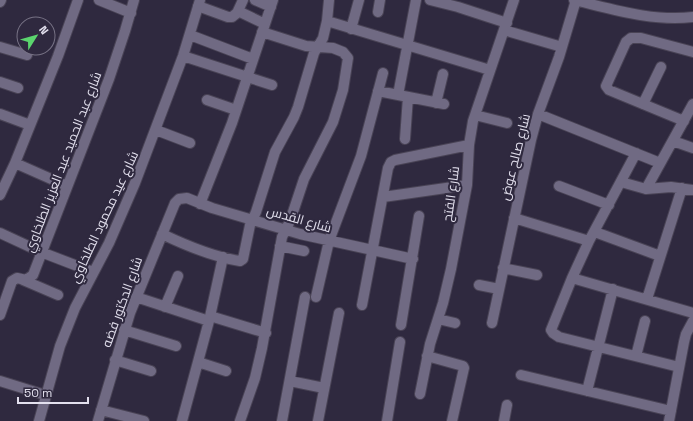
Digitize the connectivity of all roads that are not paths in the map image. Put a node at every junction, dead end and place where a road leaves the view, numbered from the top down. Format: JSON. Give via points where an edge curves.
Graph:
{"nodes":[{"id":1,"x":78,"y":0,"type":"edge"},
{"id":2,"x":99,"y":0,"type":"edge"},
{"id":3,"x":134,"y":0,"type":"edge"},
{"id":4,"x":243,"y":0,"type":"edge"},
{"id":5,"x":255,"y":0,"type":"edge"},
{"id":6,"x":329,"y":0,"type":"edge"},
{"id":7,"x":358,"y":0,"type":"edge"},
{"id":8,"x":380,"y":0,"type":"edge"},
{"id":9,"x":416,"y":0,"type":"edge"},
{"id":10,"x":430,"y":0,"type":"edge"},
{"id":11,"x":514,"y":0,"type":"edge"},
{"id":12,"x":575,"y":0,"type":"edge"},
{"id":13,"x":199,"y":3,"type":"edge"},
{"id":14,"x":272,"y":3,"type":"edge"},
{"id":15,"x":467,"y":5,"type":"edge"},
{"id":16,"x":238,"y":11,"type":"junction"},
{"id":17,"x":378,"y":12,"type":"dead end"},
{"id":18,"x":131,"y":13,"type":"junction"},
{"id":19,"x":693,"y":17,"type":"edge"},
{"id":20,"x":327,"y":21,"type":"junction"},
{"id":21,"x":506,"y":26,"type":"junction"},
{"id":22,"x":264,"y":28,"type":"junction"},
{"id":23,"x":351,"y":29,"type":"junction"},
{"id":24,"x":190,"y":35,"type":"junction"},
{"id":25,"x":407,"y":45,"type":"junction"},
{"id":26,"x":0,"y":46,"type":"edge"},
{"id":27,"x":562,"y":46,"type":"junction"},
{"id":28,"x":318,"y":47,"type":"junction"},
{"id":29,"x":16,"y":51,"type":"edge"},
{"id":30,"x":693,"y":52,"type":"edge"},
{"id":31,"x":183,"y":56,"type":"junction"},
{"id":32,"x":253,"y":59,"type":"junction"},
{"id":33,"x":661,"y":67,"type":"dead end"},
{"id":34,"x":490,"y":70,"type":"junction"},
{"id":35,"x":383,"y":73,"type":"dead end"},
{"id":36,"x":443,"y":74,"type":"dead end"},
{"id":37,"x":247,"y":77,"type":"junction"},
{"id":38,"x":0,"y":82,"type":"edge"},
{"id":39,"x":272,"y":85,"type":"dead end"},
{"id":40,"x":18,"y":88,"type":"dead end"},
{"id":41,"x":378,"y":91,"type":"junction"},
{"id":42,"x":398,"y":95,"type":"junction"},
{"id":43,"x":408,"y":97,"type":"junction"},
{"id":44,"x":207,"y":100,"type":"dead end"},
{"id":45,"x":643,"y":104,"type":"junction"},
{"id":46,"x":693,"y":104,"type":"edge"},
{"id":47,"x":236,"y":110,"type":"junction"},
{"id":48,"x":0,"y":114,"type":"edge"},
{"id":49,"x":538,"y":114,"type":"junction"},
{"id":50,"x":474,"y":115,"type":"junction"},
{"id":51,"x":684,"y":121,"type":"junction"},
{"id":52,"x":508,"y":123,"type":"dead end"},
{"id":53,"x":30,"y":125,"type":"junction"},
{"id":54,"x":156,"y":130,"type":"junction"},
{"id":55,"x":405,"y":139,"type":"dead end"},
{"id":56,"x":673,"y":141,"type":"junction"},
{"id":57,"x":190,"y":143,"type":"dead end"},
{"id":58,"x":469,"y":145,"type":"junction"},
{"id":59,"x":693,"y":148,"type":"edge"},
{"id":60,"x":636,"y":153,"type":"junction"},
{"id":61,"x":15,"y":163,"type":"junction"},
{"id":62,"x":660,"y":163,"type":"junction"},
{"id":63,"x":622,"y":182,"type":"junction"},
{"id":64,"x":467,"y":185,"type":"junction"},
{"id":65,"x":67,"y":186,"type":"junction"},
{"id":66,"x":559,"y":186,"type":"dead end"},
{"id":67,"x":682,"y":188,"type":"junction"},
{"id":68,"x":646,"y":189,"type":"junction"},
{"id":69,"x":693,"y":190,"type":"edge"},
{"id":70,"x":0,"y":195,"type":"edge"},
{"id":71,"x":383,"y":197,"type":"junction"},
{"id":72,"x":181,"y":198,"type":"joint"},
{"id":73,"x":200,"y":204,"type":"junction"},
{"id":74,"x":609,"y":205,"type":"junction"},
{"id":75,"x":419,"y":216,"type":"dead end"},
{"id":76,"x":514,"y":218,"type":"junction"},
{"id":77,"x":252,"y":220,"type":"junction"},
{"id":78,"x":286,"y":230,"type":"junction"},
{"id":79,"x":595,"y":232,"type":"junction"},
{"id":80,"x":0,"y":233,"type":"edge"},
{"id":81,"x":162,"y":234,"type":"junction"},
{"id":82,"x":329,"y":241,"type":"junction"},
{"id":83,"x":589,"y":241,"type":"junction"},
{"id":84,"x":280,"y":246,"type":"junction"},
{"id":85,"x":373,"y":250,"type":"junction"},
{"id":86,"x":304,"y":251,"type":"dead end"},
{"id":87,"x":41,"y":252,"type":"junction"},
{"id":88,"x":660,"y":256,"type":"junction"},
{"id":89,"x":222,"y":257,"type":"junction"},
{"id":90,"x":413,"y":259,"type":"junction"},
{"id":91,"x":503,"y":268,"type":"junction"},
{"id":92,"x":93,"y":272,"type":"junction"},
{"id":93,"x":178,"y":276,"type":"dead end"},
{"id":94,"x":537,"y":276,"type":"dead end"},
{"id":95,"x":572,"y":278,"type":"junction"},
{"id":96,"x":23,"y":280,"type":"junction"},
{"id":97,"x":479,"y":285,"type":"dead end"},
{"id":98,"x":499,"y":289,"type":"junction"},
{"id":99,"x":4,"y":290,"type":"edge"},
{"id":100,"x":613,"y":290,"type":"junction"},
{"id":101,"x":58,"y":295,"type":"dead end"},
{"id":102,"x":136,"y":297,"type":"junction"},
{"id":103,"x":305,"y":297,"type":"dead end"},
{"id":104,"x":316,"y":297,"type":"dead end"},
{"id":105,"x":647,"y":298,"type":"junction"},
{"id":106,"x":362,"y":306,"type":"dead end"},
{"id":107,"x":165,"y":307,"type":"junction"},
{"id":108,"x":693,"y":312,"type":"edge"},
{"id":109,"x":339,"y":313,"type":"dead end"},
{"id":110,"x":0,"y":315,"type":"edge"},
{"id":111,"x":209,"y":319,"type":"junction"},
{"id":112,"x":438,"y":319,"type":"junction"},
{"id":113,"x":645,"y":321,"type":"dead end"},
{"id":114,"x":693,"y":321,"type":"edge"},
{"id":115,"x":492,"y":323,"type":"dead end"},
{"id":116,"x":455,"y":324,"type":"dead end"},
{"id":117,"x":401,"y":325,"type":"dead end"},
{"id":118,"x":124,"y":330,"type":"junction"},
{"id":119,"x":266,"y":333,"type":"junction"},
{"id":120,"x":400,"y":342,"type":"dead end"},
{"id":121,"x":176,"y":346,"type":"dead end"},
{"id":122,"x":598,"y":346,"type":"junction"},
{"id":123,"x":427,"y":356,"type":"junction"},
{"id":124,"x":636,"y":356,"type":"junction"},
{"id":125,"x":115,"y":360,"type":"junction"},
{"id":126,"x":198,"y":362,"type":"junction"},
{"id":127,"x":679,"y":367,"type":"junction"},
{"id":128,"x":151,"y":371,"type":"dead end"},
{"id":129,"x":226,"y":372,"type":"dead end"},
{"id":130,"x":521,"y":375,"type":"dead end"},
{"id":131,"x":0,"y":381,"type":"edge"},
{"id":132,"x":290,"y":381,"type":"junction"},
{"id":133,"x":324,"y":388,"type":"junction"},
{"id":134,"x":587,"y":391,"type":"junction"},
{"id":135,"x":420,"y":394,"type":"dead end"},
{"id":136,"x":46,"y":395,"type":"junction"},
{"id":137,"x":508,"y":405,"type":"dead end"},
{"id":138,"x":101,"y":410,"type":"junction"},
{"id":139,"x":670,"y":416,"type":"edge"},
{"id":140,"x":39,"y":421,"type":"edge"},
{"id":141,"x":98,"y":421,"type":"edge"},
{"id":142,"x":144,"y":421,"type":"edge"},
{"id":143,"x":182,"y":421,"type":"edge"},
{"id":144,"x":240,"y":421,"type":"edge"},
{"id":145,"x":282,"y":421,"type":"edge"},
{"id":146,"x":318,"y":421,"type":"edge"},
{"id":147,"x":387,"y":421,"type":"edge"},
{"id":148,"x":452,"y":421,"type":"edge"},
{"id":149,"x":504,"y":421,"type":"edge"}],
"edges":[{"from":1,"to":53,"type":"street"},
{"from":2,"to":18,"type":"street"},
{"from":3,"to":18,"type":"street","name":"شارع عبد الحميد عبد العزيز الطلخاوي"},
{"from":4,"to":16,"type":"street"},
{"from":5,"to":14,"type":"street"},
{"from":6,"to":20,"type":"street"},
{"from":7,"to":23,"type":"street"},
{"from":8,"to":17,"type":"street"},
{"from":9,"to":25,"type":"street"},
{"from":10,"to":15,"type":"street"},
{"from":11,"to":21,"type":"street","name":"شارع الفتح"},
{"from":12,"to":19,"type":"street","via":[[626,12]]},
{"from":12,"to":27,"type":"street","name":"شارع صالح عوض"},
{"from":13,"to":16,"type":"street","via":[[230,18]]},
{"from":13,"to":24,"type":"street","name":"شارع عيد محمود الطلخاوي"},
{"from":14,"to":22,"type":"street"},
{"from":15,"to":21,"type":"street"},
{"from":16,"to":22,"type":"street"},
{"from":18,"to":65,"type":"street","name":"شارع عبد الحميد عبد العزيز الطلخاوي","via":[[109,79]]},
{"from":20,"to":23,"type":"street"},
{"from":20,"to":28,"type":"street"},
{"from":21,"to":27,"type":"street"},
{"from":21,"to":34,"type":"street","name":"شارع الفتح"},
{"from":22,"to":28,"type":"street","via":[[302,45]]},
{"from":22,"to":32,"type":"street"},
{"from":23,"to":25,"type":"street"},
{"from":24,"to":31,"type":"street","name":"شارع عيد محمود الطلخاوي"},
{"from":24,"to":32,"type":"street"},
{"from":25,"to":34,"type":"street"},
{"from":25,"to":42,"type":"street"},
{"from":26,"to":29,"type":"street"},
{"from":27,"to":49,"type":"street","name":"شارع صالح عوض"},
{"from":28,"to":77,"type":"street","via":[[312,57],[298,107],[275,152]]},
{"from":28,"to":78,"type":"street","via":[[343,52],[347,55],[348,64],[333,122],[304,179]]},
{"from":30,"to":45,"type":"street","via":[[637,37],[628,40],[606,88]]},
{"from":31,"to":37,"type":"street"},
{"from":31,"to":54,"type":"street","name":"شارع عيد محمود الطلخاوي"},
{"from":32,"to":37,"type":"street"},
{"from":33,"to":45,"type":"street"},
{"from":34,"to":50,"type":"street","name":"شارع الفتح"},
{"from":35,"to":41,"type":"street"},
{"from":36,"to":43,"type":"street","via":[[440,104]]},
{"from":37,"to":39,"type":"street"},
{"from":37,"to":47,"type":"street"},
{"from":38,"to":40,"type":"street"},
{"from":41,"to":42,"type":"street"},
{"from":41,"to":82,"type":"street","via":[[361,156]]},
{"from":42,"to":43,"type":"street"},
{"from":43,"to":55,"type":"street"},
{"from":44,"to":47,"type":"street"},
{"from":45,"to":51,"type":"street"},
{"from":46,"to":51,"type":"street"},
{"from":47,"to":73,"type":"street"},
{"from":48,"to":53,"type":"street"},
{"from":49,"to":60,"type":"street"},
{"from":49,"to":76,"type":"street","name":"شارع صالح عوض"},
{"from":50,"to":52,"type":"street"},
{"from":50,"to":58,"type":"street","name":"شارع الفتح"},
{"from":51,"to":56,"type":"street"},
{"from":53,"to":61,"type":"street"},
{"from":54,"to":57,"type":"street"},
{"from":54,"to":92,"type":"street","name":"شارع عيد محمود الطلخاوي","via":[[126,205]]},
{"from":56,"to":59,"type":"street"},
{"from":56,"to":62,"type":"street"},
{"from":58,"to":64,"type":"street","name":"شارع الفتح"},
{"from":58,"to":71,"type":"street","via":[[391,162]]},
{"from":60,"to":62,"type":"street"},
{"from":60,"to":63,"type":"street"},
{"from":61,"to":65,"type":"street"},
{"from":61,"to":70,"type":"street"},
{"from":62,"to":68,"type":"street"},
{"from":63,"to":68,"type":"street"},
{"from":63,"to":74,"type":"street"},
{"from":64,"to":71,"type":"street"},
{"from":64,"to":112,"type":"street","name":"شارع الفتح","via":[[451,269]]},
{"from":65,"to":87,"type":"street","name":"شارع عبد الحميد عبد العزيز الطلخاوي"},
{"from":66,"to":74,"type":"street"},
{"from":67,"to":68,"type":"street"},
{"from":67,"to":69,"type":"street"},
{"from":67,"to":88,"type":"street"},
{"from":71,"to":85,"type":"street"},
{"from":72,"to":73,"type":"street","name":"شارع القدس"},
{"from":72,"to":81,"type":"street","name":"شارع الدكتور فضه","via":[[175,203]]},
{"from":73,"to":77,"type":"street","name":"شارع القدس"},
{"from":74,"to":79,"type":"street"},
{"from":75,"to":90,"type":"street"},
{"from":76,"to":83,"type":"street"},
{"from":76,"to":91,"type":"street","name":"شارع صالح عوض"},
{"from":77,"to":78,"type":"street","name":"شارع القدس"},
{"from":77,"to":89,"type":"street","via":[[242,260]]},
{"from":78,"to":82,"type":"street","name":"شارع القدس"},
{"from":78,"to":84,"type":"street"},
{"from":79,"to":83,"type":"street"},
{"from":79,"to":88,"type":"street"},
{"from":80,"to":87,"type":"street"},
{"from":81,"to":89,"type":"street"},
{"from":81,"to":102,"type":"street","name":"شارع الدكتور فضه"},
{"from":82,"to":85,"type":"street","name":"شارع القدس"},
{"from":82,"to":104,"type":"street"},
{"from":83,"to":95,"type":"street"},
{"from":84,"to":86,"type":"street"},
{"from":84,"to":119,"type":"street"},
{"from":85,"to":90,"type":"street","name":"شارع القدس"},
{"from":85,"to":106,"type":"street"},
{"from":87,"to":92,"type":"street"},
{"from":87,"to":96,"type":"street","name":"شارع عبد الحميد عبد العزيز الطلخاوي","via":[[33,275]]},
{"from":88,"to":105,"type":"street"},
{"from":89,"to":111,"type":"street"},
{"from":90,"to":117,"type":"street"},
{"from":91,"to":94,"type":"street"},
{"from":91,"to":98,"type":"street","name":"شارع صالح عوض"},
{"from":92,"to":136,"type":"street","name":"شارع عيد محمود الطلخاوي","via":[[60,346]]},
{"from":93,"to":107,"type":"street"},
{"from":95,"to":100,"type":"street"},
{"from":95,"to":122,"type":"street","via":[[552,327],[553,333],[559,337]]},
{"from":96,"to":99,"type":"street","name":"شارع عبد الحميد عبد العزيز الطلخاوي","via":[[13,280]]},
{"from":96,"to":101,"type":"street"},
{"from":97,"to":98,"type":"street"},
{"from":98,"to":115,"type":"street","name":"شارع صالح عوض"},
{"from":99,"to":110,"type":"street","name":"شارع عبد الحميد عبد العزيز الطلخاوي"},
{"from":100,"to":105,"type":"street"},
{"from":100,"to":122,"type":"street"},
{"from":102,"to":107,"type":"street"},
{"from":102,"to":118,"type":"street","name":"شارع الدكتور فضه"},
{"from":103,"to":132,"type":"street"},
{"from":105,"to":108,"type":"street"},
{"from":107,"to":111,"type":"street"},
{"from":109,"to":133,"type":"street"},
{"from":111,"to":119,"type":"street"},
{"from":111,"to":126,"type":"street"},
{"from":112,"to":116,"type":"street"},
{"from":112,"to":123,"type":"street","name":"شارع الفتح"},
{"from":113,"to":124,"type":"street"},
{"from":114,"to":127,"type":"street","via":[[686,334]]},
{"from":118,"to":121,"type":"street"},
{"from":118,"to":125,"type":"street","name":"شارع الدكتور فضه"},
{"from":119,"to":144,"type":"street","via":[[255,378]]},
{"from":120,"to":147,"type":"street"},
{"from":122,"to":124,"type":"street"},
{"from":122,"to":134,"type":"street"},
{"from":123,"to":135,"type":"street","name":"شارع الفتح"},
{"from":123,"to":148,"type":"street","via":[[464,368]]},
{"from":124,"to":127,"type":"street"},
{"from":125,"to":128,"type":"street"},
{"from":125,"to":138,"type":"street","name":"شارع الدكتور فضه"},
{"from":126,"to":129,"type":"street"},
{"from":126,"to":143,"type":"street"},
{"from":127,"to":139,"type":"street"},
{"from":130,"to":134,"type":"street"},
{"from":131,"to":136,"type":"street"},
{"from":132,"to":133,"type":"street"},
{"from":132,"to":145,"type":"street"},
{"from":133,"to":146,"type":"street"},
{"from":134,"to":139,"type":"street"},
{"from":136,"to":140,"type":"street","name":"شارع عيد محمود الطلخاوي"},
{"from":137,"to":149,"type":"street"},
{"from":138,"to":141,"type":"street","name":"شارع الدكتور فضه"},
{"from":138,"to":142,"type":"street"}]}
